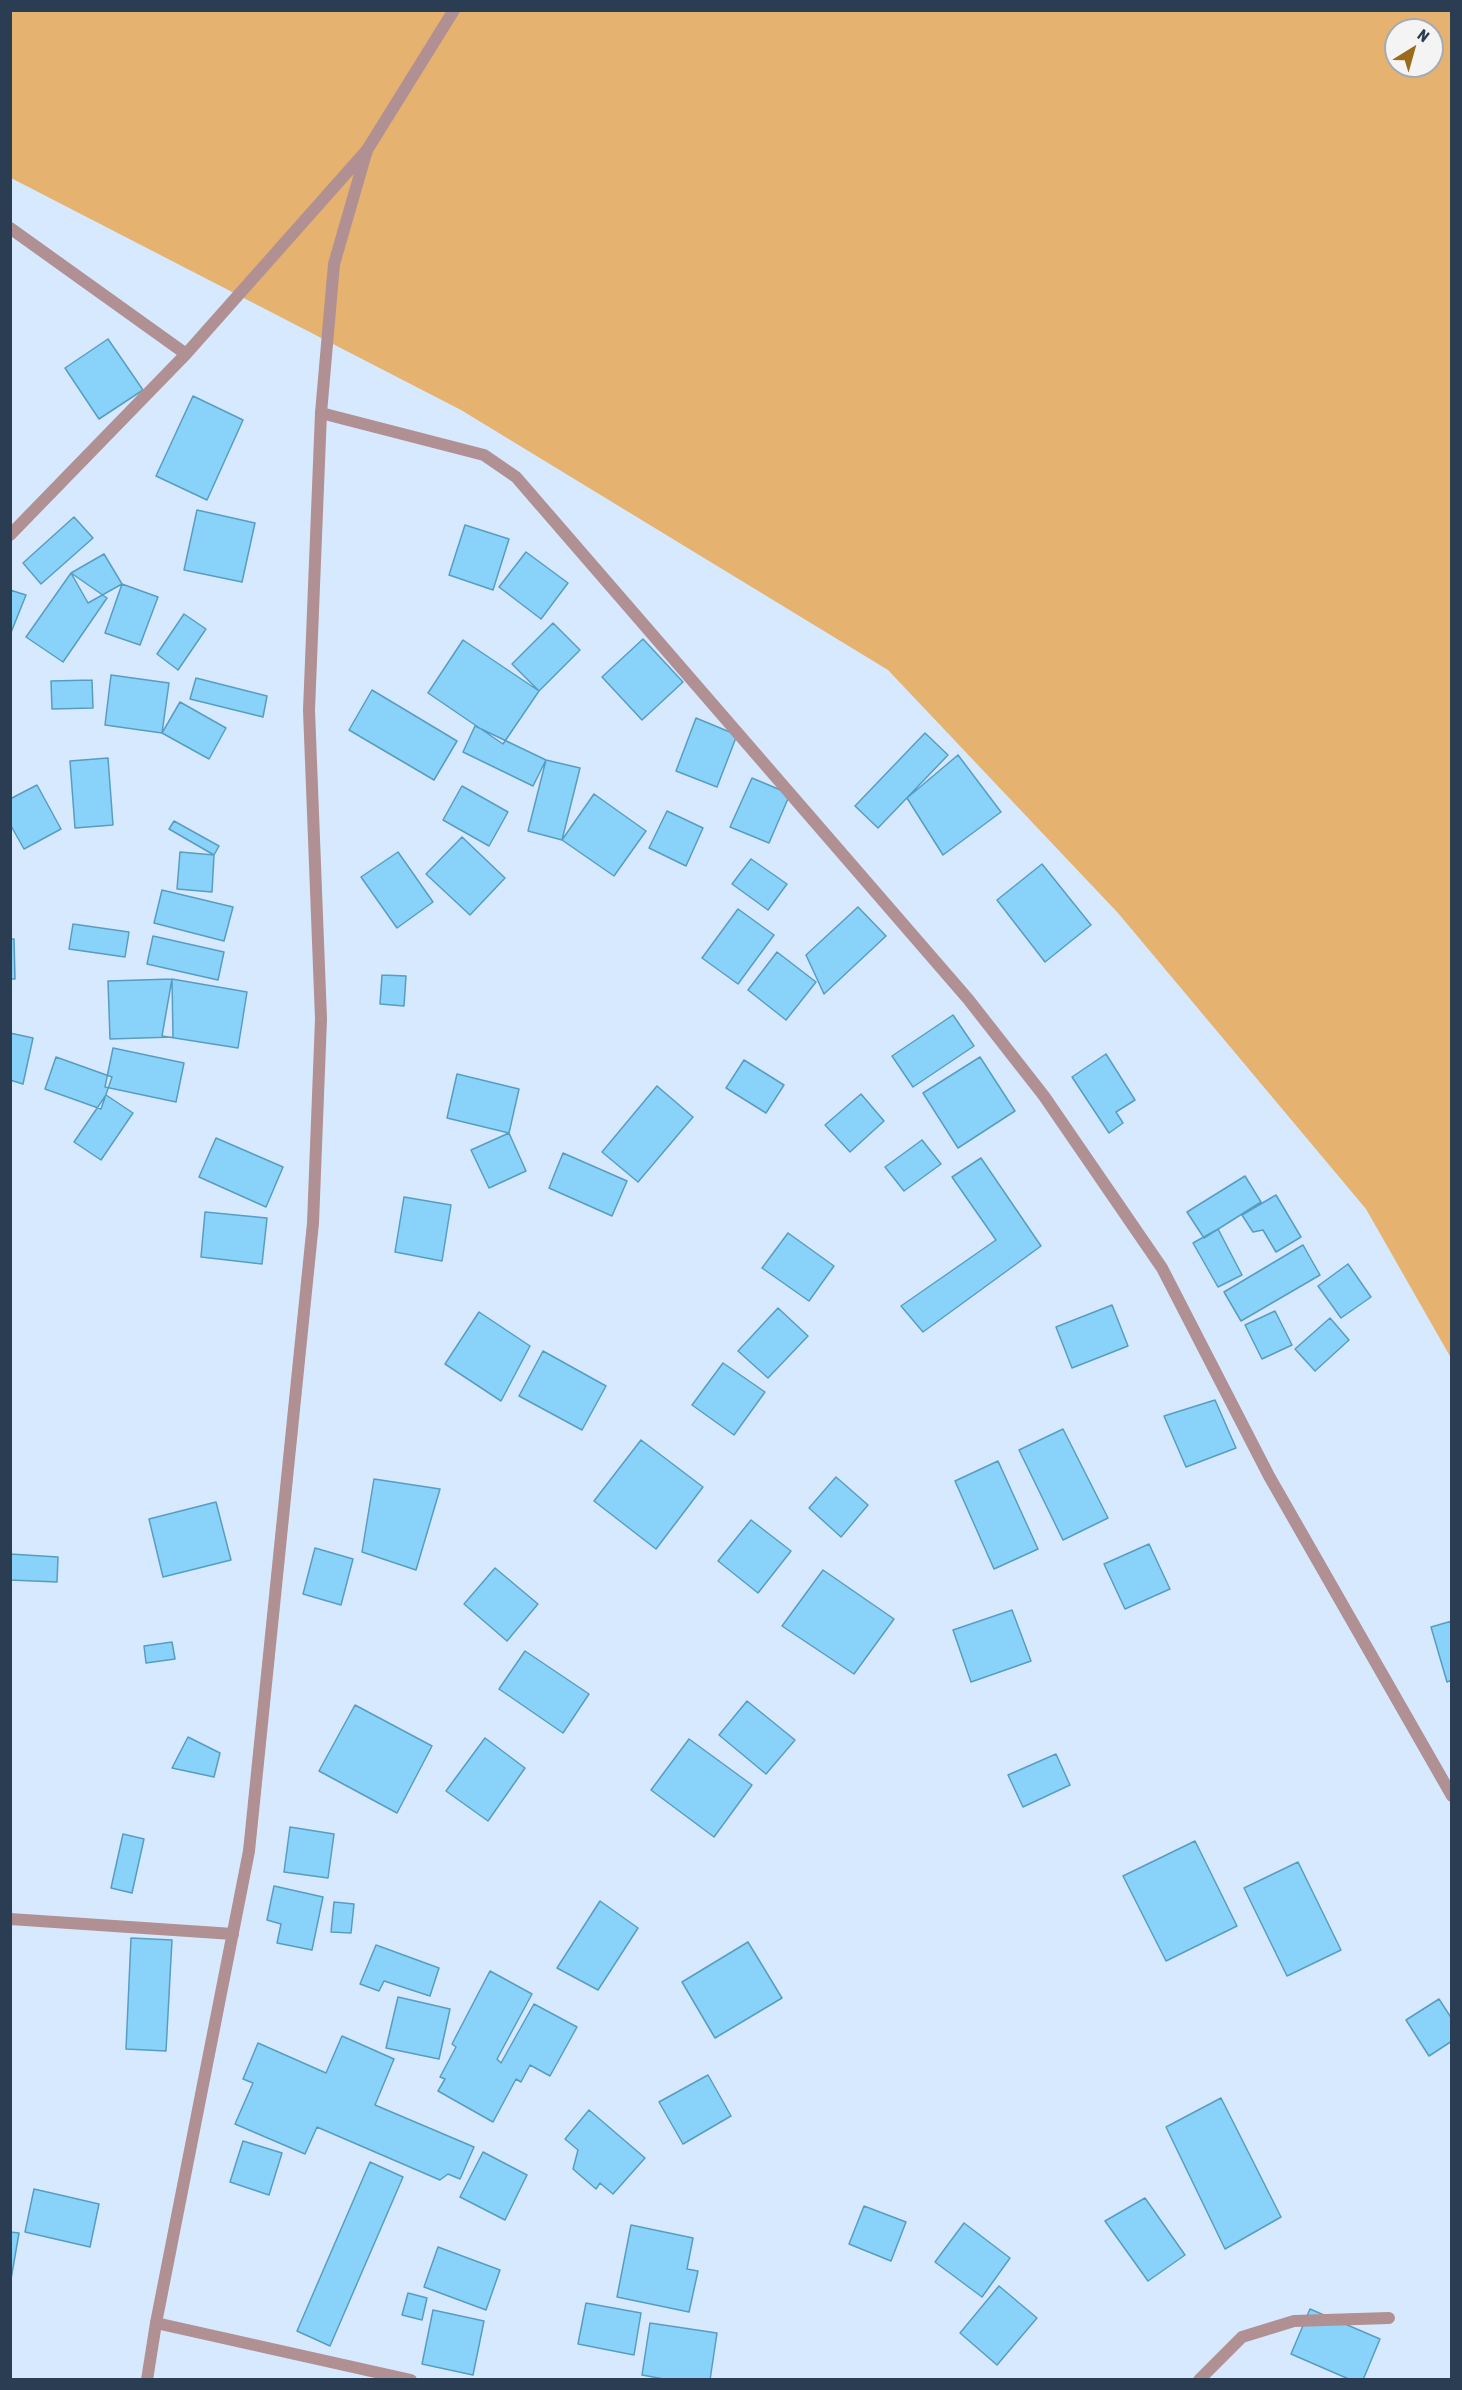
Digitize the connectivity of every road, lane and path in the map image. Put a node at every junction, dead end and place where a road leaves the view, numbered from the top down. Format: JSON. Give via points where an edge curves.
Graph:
{"nodes":[{"id":1,"x":454,"y":10,"type":"edge"},
{"id":2,"x":368,"y":150,"type":"junction"},
{"id":3,"x":10,"y":228,"type":"edge"},
{"id":4,"x":186,"y":354,"type":"junction"},
{"id":5,"x":321,"y":413,"type":"junction"},
{"id":6,"x":10,"y":535,"type":"edge"},
{"id":7,"x":1452,"y":1796,"type":"edge"},
{"id":8,"x":10,"y":1919,"type":"edge"},
{"id":9,"x":233,"y":1934,"type":"junction"},
{"id":10,"x":1389,"y":2318,"type":"dead end"},
{"id":11,"x":156,"y":2324,"type":"junction"},
{"id":12,"x":147,"y":2379,"type":"edge"},
{"id":13,"x":411,"y":2379,"type":"edge"},
{"id":14,"x":1199,"y":2379,"type":"edge"}],
"edges":[{"from":1,"to":2,"type":"street"},
{"from":2,"to":4,"type":"street"},
{"from":2,"to":5,"type":"street","via":[[334,264]]},
{"from":3,"to":4,"type":"street"},
{"from":4,"to":6,"type":"street"},
{"from":5,"to":7,"type":"street","via":[[484,455],[516,477],[968,999],[1044,1096],[1162,1268],[1269,1476]]},
{"from":5,"to":9,"type":"street","via":[[309,710],[321,1019],[314,1223],[249,1851]]},
{"from":8,"to":9,"type":"street"},
{"from":9,"to":11,"type":"street"},
{"from":10,"to":14,"type":"street","via":[[1294,2321],[1242,2337]]},
{"from":11,"to":12,"type":"street"},
{"from":11,"to":13,"type":"street"}]}
